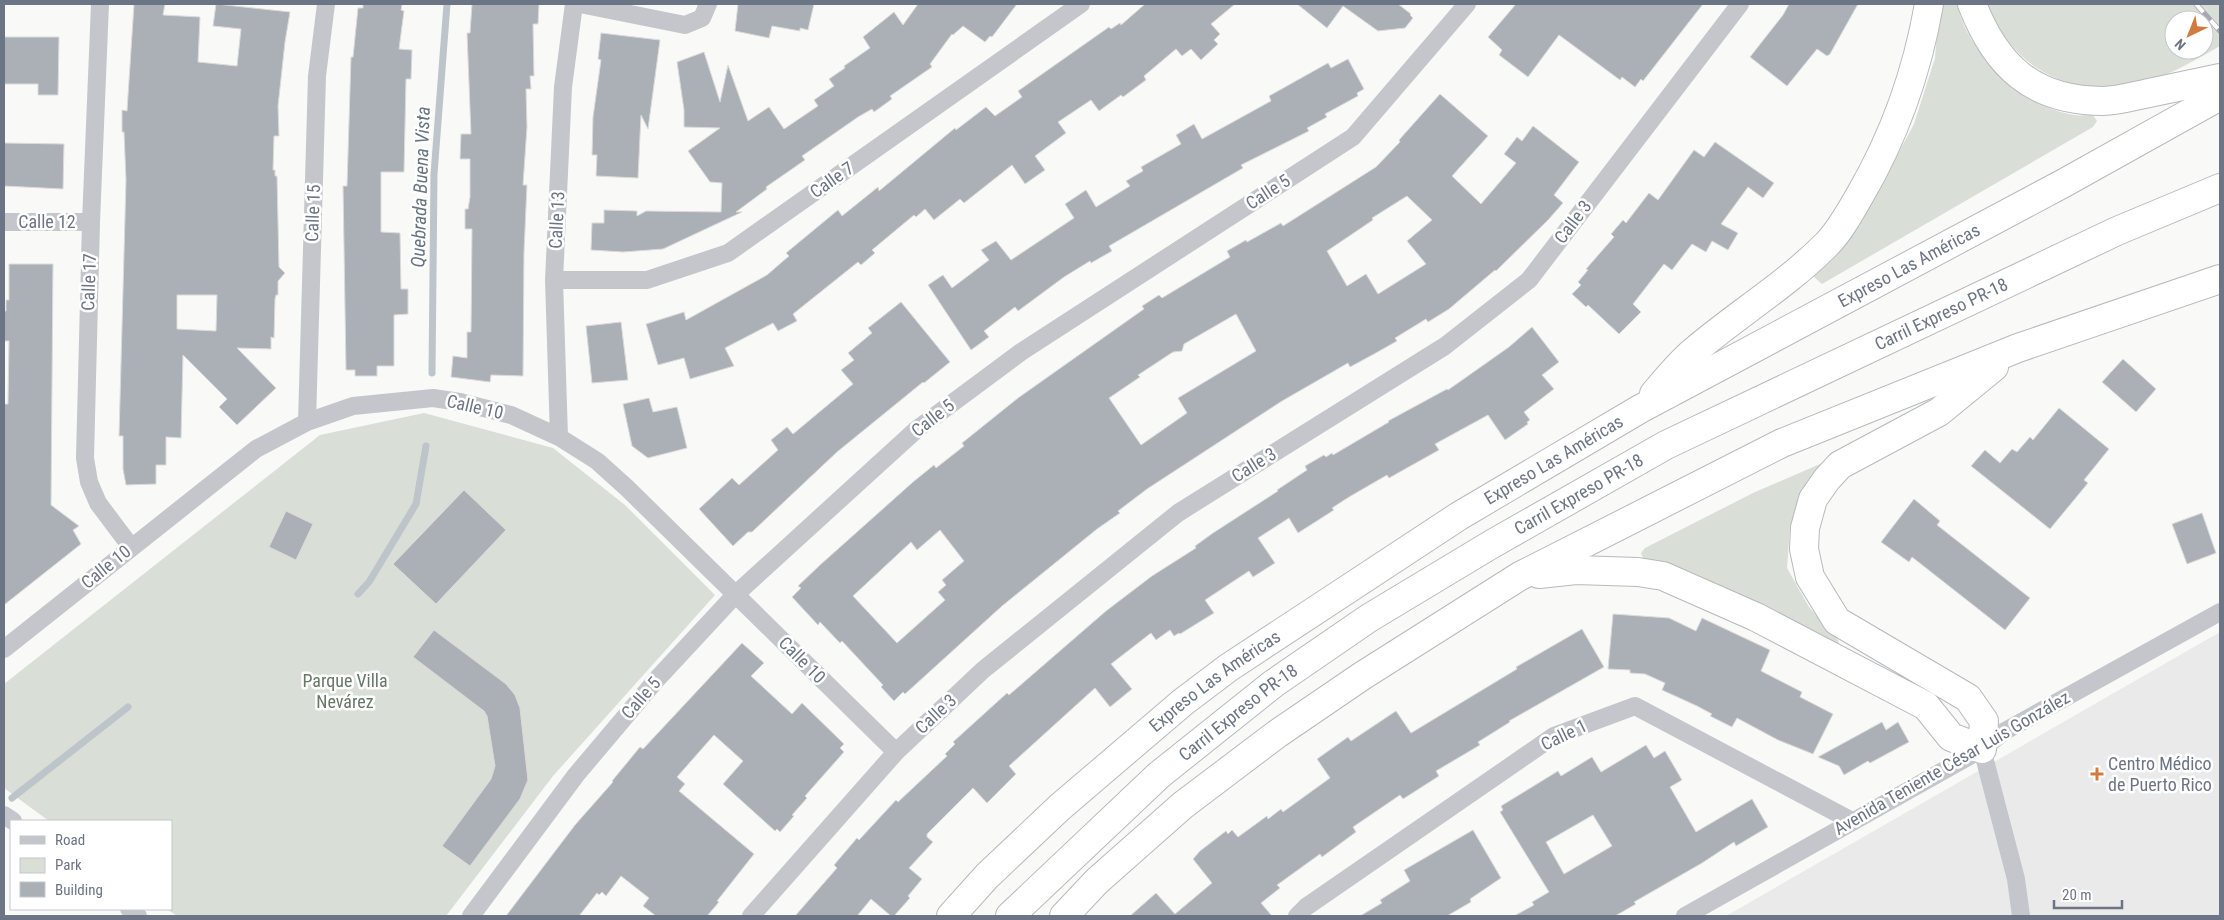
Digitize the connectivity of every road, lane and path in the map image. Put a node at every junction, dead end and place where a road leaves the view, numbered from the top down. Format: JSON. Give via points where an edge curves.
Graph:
{"nodes":[{"id":1,"x":100,"y":4,"type":"edge"},
{"id":2,"x":326,"y":4,"type":"edge"},
{"id":3,"x":574,"y":4,"type":"edge"},
{"id":4,"x":580,"y":4,"type":"edge"},
{"id":5,"x":708,"y":4,"type":"edge"},
{"id":6,"x":1080,"y":4,"type":"edge"},
{"id":7,"x":1740,"y":4,"type":"edge"},
{"id":8,"x":1929,"y":4,"type":"edge"},
{"id":9,"x":1972,"y":4,"type":"edge"},
{"id":10,"x":1462,"y":6,"type":"edge"},
{"id":11,"x":2220,"y":78,"type":"edge"},
{"id":12,"x":2220,"y":96,"type":"edge"},
{"id":13,"x":2220,"y":188,"type":"edge"},
{"id":14,"x":4,"y":222,"type":"edge"},
{"id":15,"x":91,"y":222,"type":"junction"},
{"id":16,"x":2220,"y":279,"type":"edge"},
{"id":17,"x":554,"y":280,"type":"junction"},
{"id":18,"x":2018,"y":348,"type":"junction"},
{"id":19,"x":1640,"y":408,"type":"junction"},
{"id":20,"x":307,"y":422,"type":"junction"},
{"id":21,"x":559,"y":437,"type":"junction"},
{"id":22,"x":131,"y":546,"type":"junction"},
{"id":23,"x":1520,"y":576,"type":"junction"},
{"id":24,"x":736,"y":594,"type":"junction"},
{"id":25,"x":2220,"y":612,"type":"edge"},
{"id":26,"x":4,"y":649,"type":"edge"},
{"id":27,"x":1982,"y":749,"type":"junction"},
{"id":28,"x":896,"y":752,"type":"junction"},
{"id":29,"x":1852,"y":821,"type":"junction"},
{"id":30,"x":471,"y":916,"type":"edge"},
{"id":31,"x":751,"y":916,"type":"edge"},
{"id":32,"x":951,"y":916,"type":"edge"},
{"id":33,"x":1010,"y":916,"type":"edge"},
{"id":34,"x":1064,"y":916,"type":"edge"},
{"id":35,"x":1297,"y":916,"type":"edge"},
{"id":36,"x":1685,"y":916,"type":"edge"},
{"id":37,"x":2021,"y":916,"type":"edge"}],
"edges":[{"from":1,"to":15,"type":"street","name":"Calle 17"},
{"from":2,"to":20,"type":"street","name":"Calle 15","via":[[317,76]]},
{"from":3,"to":17,"type":"street","name":"Calle 13","via":[[563,87]]},
{"from":4,"to":5,"type":"street","via":[[685,25],[702,18]]},
{"from":6,"to":17,"type":"street","name":"Calle 7","via":[[728,253],[647,280]]},
{"from":7,"to":28,"type":"street","name":"Calle 3","via":[[1529,280],[1445,346],[1178,513],[983,670]]},
{"from":8,"to":19,"type":"highway","via":[[1912,79],[1898,122],[1880,162],[1847,218],[1827,244],[1773,292],[1692,352]]},
{"from":9,"to":11,"type":"highway","via":[[1983,32],[2000,55],[2022,78],[2047,92],[2074,99],[2105,101]]},
{"from":10,"to":24,"type":"street","name":"Calle 5","via":[[1353,137],[1021,352],[916,430]]},
{"from":12,"to":19,"type":"highway","name":"Expreso Las Américas","via":[[2055,188]]},
{"from":13,"to":33,"type":"highway","name":"Carril Expreso PR-18","via":[[2118,231],[1666,445],[1369,618],[1273,684],[1159,775]]},
{"from":14,"to":15,"type":"street","name":"Calle 12"},
{"from":15,"to":22,"type":"street","name":"Calle 17","via":[[84,458],[98,503]]},
{"from":16,"to":18,"type":"highway"},
{"from":17,"to":21,"type":"street","name":"Calle 13"},
{"from":18,"to":23,"type":"highway","via":[[1782,443]]},
{"from":18,"to":27,"type":"highway","via":[[1939,412],[1840,465],[1814,499],[1805,528],[1804,549],[1810,576],[1837,621],[1968,698],[1984,721]]},
{"from":19,"to":32,"type":"highway","name":"Expreso Las Américas","via":[[1459,516],[1220,674],[1060,807],[987,876]]},
{"from":20,"to":21,"type":"street","name":"Calle 10","via":[[353,406],[433,398],[511,415]]},
{"from":20,"to":22,"type":"street","name":"Calle 10","via":[[256,450]]},
{"from":21,"to":24,"type":"street","name":"Calle 10","via":[[597,461]]},
{"from":22,"to":26,"type":"street","name":"Calle 10"},
{"from":23,"to":27,"type":"highway","via":[[1576,570],[1663,576],[1756,617],[1926,706],[1952,737]]},
{"from":23,"to":34,"type":"highway","via":[[1362,676],[1278,734],[1183,805],[1097,881]]},
{"from":24,"to":28,"type":"street","name":"Calle 10"},
{"from":24,"to":30,"type":"street","name":"Calle 5","via":[[657,679],[576,775]]},
{"from":25,"to":27,"type":"street","name":"Avenida Teniente César Luis González","via":[[2005,731]]},
{"from":27,"to":29,"type":"street","name":"Avenida Teniente César Luis González"},
{"from":27,"to":37,"type":"street","via":[[2016,879]]},
{"from":28,"to":31,"type":"street","name":"Calle 3"},
{"from":29,"to":35,"type":"street","name":"Calle 1","via":[[1635,706],[1554,736]]},
{"from":29,"to":36,"type":"street","name":"Avenida Teniente César Luis González"}]}
